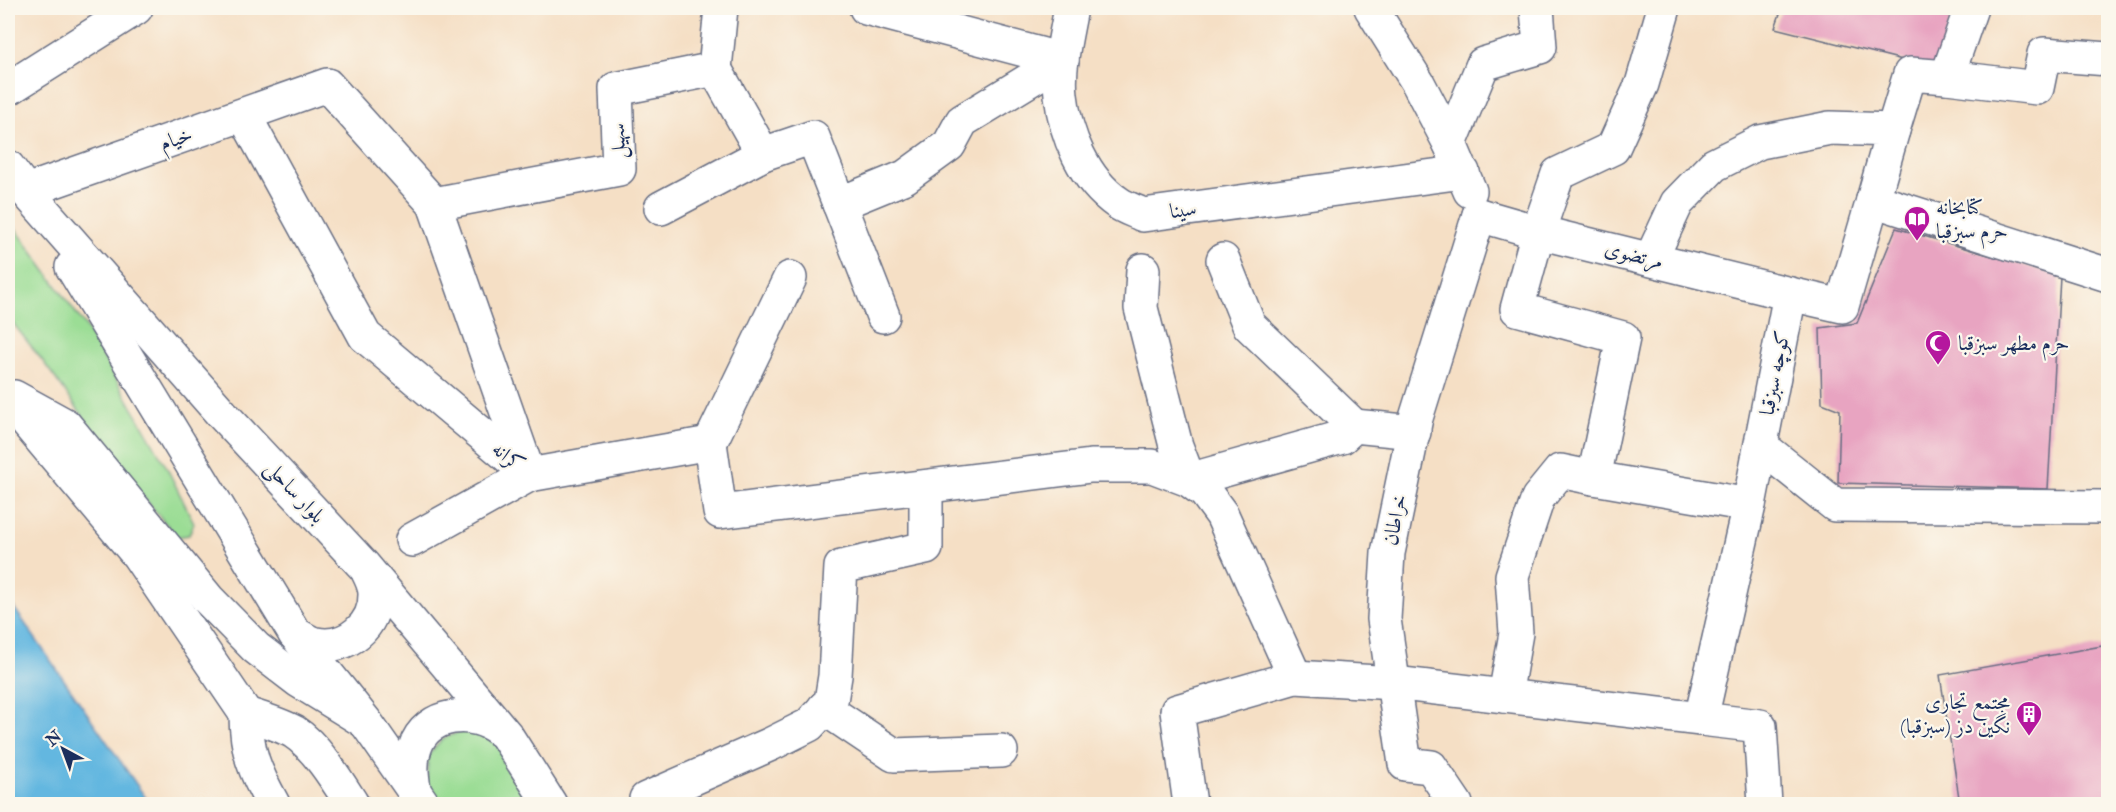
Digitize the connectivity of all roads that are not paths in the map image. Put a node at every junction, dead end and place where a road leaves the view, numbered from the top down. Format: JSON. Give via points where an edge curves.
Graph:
{"nodes":[{"id":1,"x":136,"y":8,"type":"edge"},
{"id":2,"x":721,"y":8,"type":"edge"},
{"id":3,"x":866,"y":8,"type":"edge"},
{"id":4,"x":1071,"y":8,"type":"edge"},
{"id":5,"x":1537,"y":8,"type":"edge"},
{"id":6,"x":1664,"y":8,"type":"edge"},
{"id":7,"x":1971,"y":8,"type":"edge"},
{"id":8,"x":1376,"y":9,"type":"edge"},
{"id":9,"x":2109,"y":59,"type":"edge"},
{"id":10,"x":1062,"y":60,"type":"junction"},
{"id":11,"x":715,"y":69,"type":"junction"},
{"id":12,"x":1947,"y":77,"type":"junction"},
{"id":13,"x":327,"y":85,"type":"joint"},
{"id":14,"x":8,"y":89,"type":"edge"},
{"id":15,"x":244,"y":115,"type":"junction"},
{"id":16,"x":1893,"y":129,"type":"junction"},
{"id":17,"x":763,"y":154,"type":"junction"},
{"id":18,"x":1456,"y":158,"type":"junction"},
{"id":19,"x":17,"y":179,"type":"edge"},
{"id":20,"x":1873,"y":200,"type":"junction"},
{"id":21,"x":434,"y":204,"type":"junction"},
{"id":22,"x":839,"y":204,"type":"junction"},
{"id":23,"x":661,"y":208,"type":"dead end"},
{"id":24,"x":1479,"y":215,"type":"junction"},
{"id":25,"x":1538,"y":232,"type":"junction"},
{"id":26,"x":1652,"y":259,"type":"junction"},
{"id":27,"x":1223,"y":260,"type":"dead end"},
{"id":28,"x":1143,"y":270,"type":"dead end"},
{"id":29,"x":2109,"y":275,"type":"edge"},
{"id":30,"x":790,"y":278,"type":"dead end"},
{"id":31,"x":1790,"y":294,"type":"junction"},
{"id":32,"x":883,"y":316,"type":"dead end"},
{"id":33,"x":8,"y":393,"type":"edge"},
{"id":34,"x":8,"y":400,"type":"edge"},
{"id":35,"x":1354,"y":426,"type":"junction"},
{"id":36,"x":1413,"y":432,"type":"junction"},
{"id":37,"x":710,"y":443,"type":"junction"},
{"id":38,"x":1761,"y":446,"type":"junction"},
{"id":39,"x":529,"y":475,"type":"junction"},
{"id":40,"x":1594,"y":478,"type":"junction"},
{"id":41,"x":1189,"y":480,"type":"junction"},
{"id":42,"x":926,"y":487,"type":"junction"},
{"id":43,"x":1749,"y":505,"type":"junction"},
{"id":44,"x":2109,"y":507,"type":"edge"},
{"id":45,"x":412,"y":540,"type":"dead end"},
{"id":46,"x":368,"y":572,"type":"junction"},
{"id":47,"x":295,"y":634,"type":"junction"},
{"id":48,"x":1295,"y":677,"type":"junction"},
{"id":49,"x":1394,"y":682,"type":"junction"},
{"id":50,"x":1505,"y":696,"type":"junction"},
{"id":51,"x":824,"y":708,"type":"junction"},
{"id":52,"x":246,"y":714,"type":"junction"},
{"id":53,"x":1701,"y":719,"type":"junction"},
{"id":54,"x":364,"y":721,"type":"junction"},
{"id":55,"x":506,"y":735,"type":"junction"},
{"id":56,"x":1001,"y":752,"type":"dead end"},
{"id":57,"x":419,"y":797,"type":"edge"},
{"id":58,"x":273,"y":804,"type":"edge"},
{"id":59,"x":352,"y":804,"type":"edge"},
{"id":60,"x":550,"y":804,"type":"edge"},
{"id":61,"x":648,"y":804,"type":"edge"},
{"id":62,"x":1190,"y":804,"type":"edge"},
{"id":63,"x":1456,"y":804,"type":"edge"},
{"id":64,"x":1765,"y":804,"type":"edge"}],
"edges":[{"from":1,"to":14,"type":"street"},
{"from":2,"to":11,"type":"street"},
{"from":3,"to":10,"type":"street"},
{"from":4,"to":10,"type":"street","name":"سینا"},
{"from":5,"to":18,"type":"street","via":[[1540,47],[1483,64]]},
{"from":6,"to":25,"type":"street","via":[[1642,84],[1613,148],[1558,174]]},
{"from":7,"to":12,"type":"street"},
{"from":8,"to":18,"type":"street"},
{"from":9,"to":12,"type":"street","via":[[2044,54],[2037,88]]},
{"from":10,"to":18,"type":"street","name":"سینا","via":[[1060,94],[1068,132],[1088,174],[1117,203],[1143,215]]},
{"from":10,"to":22,"type":"street","via":[[962,121],[949,145],[905,177]]},
{"from":11,"to":17,"type":"street"},
{"from":11,"to":21,"type":"street","name":"سهیل","via":[[616,89],[619,169]]},
{"from":12,"to":16,"type":"street","via":[[1910,74]]},
{"from":13,"to":15,"type":"street","name":"خیام"},
{"from":13,"to":21,"type":"street","name":"کرانه"},
{"from":15,"to":19,"type":"street","name":"خیام"},
{"from":15,"to":39,"type":"street","name":"کرانه","via":[[365,336]]},
{"from":16,"to":20,"type":"street"},
{"from":16,"to":26,"type":"street","via":[[1818,130],[1760,142],[1714,165],[1677,203]]},
{"from":17,"to":22,"type":"street","via":[[813,137]]},
{"from":17,"to":23,"type":"street"},
{"from":18,"to":24,"type":"street"},
{"from":19,"to":46,"type":"street","name":"بلوار ساحلی","via":[[222,414]]},
{"from":19,"to":47,"type":"street"},
{"from":20,"to":29,"type":"street"},
{"from":20,"to":31,"type":"street","via":[[1842,306]]},
{"from":21,"to":39,"type":"street","name":"کرانه"},
{"from":22,"to":32,"type":"street"},
{"from":24,"to":25,"type":"street","name":"مرتضوی"},
{"from":24,"to":36,"type":"street","name":"خراطان"},
{"from":25,"to":26,"type":"street","name":"مرتضوی"},
{"from":25,"to":40,"type":"street","via":[[1517,309],[1623,338]]},
{"from":26,"to":31,"type":"street","name":"مرتضوی"},
{"from":27,"to":35,"type":"street","via":[[1249,325]]},
{"from":28,"to":41,"type":"street","via":[[1141,308],[1176,446]]},
{"from":30,"to":37,"type":"street"},
{"from":31,"to":38,"type":"street","name":"کوچه سبزقبا"},
{"from":33,"to":54,"type":"street","via":[[65,425],[208,599],[256,648],[299,681]]},
{"from":34,"to":52,"type":"street","via":[[138,555]]},
{"from":35,"to":36,"type":"street"},
{"from":35,"to":41,"type":"street","via":[[1342,437]]},
{"from":36,"to":49,"type":"street","name":"خراطان","via":[[1388,553],[1384,619]]},
{"from":37,"to":39,"type":"street"},
{"from":37,"to":42,"type":"street","via":[[720,512]]},
{"from":38,"to":43,"type":"street","name":"کوچه سبزقبا"},
{"from":38,"to":44,"type":"street","via":[[1835,505]]},
{"from":39,"to":45,"type":"street"},
{"from":40,"to":43,"type":"street"},
{"from":40,"to":50,"type":"street","via":[[1560,471],[1538,498],[1512,576],[1516,633]]},
{"from":41,"to":42,"type":"street","via":[[1152,466],[1091,466]]},
{"from":41,"to":48,"type":"street","via":[[1205,492],[1222,515]]},
{"from":42,"to":51,"type":"street","via":[[926,548],[841,567],[835,676],[831,701]]},
{"from":43,"to":53,"type":"street","name":"کوچه سبزقبا"},
{"from":46,"to":47,"type":"street","via":[[375,593],[372,616],[358,634],[338,644],[315,644]]},
{"from":46,"to":55,"type":"street","name":"بلوار ساحلی"},
{"from":47,"to":54,"type":"street"},
{"from":48,"to":49,"type":"street"},
{"from":48,"to":62,"type":"street","via":[[1177,711]]},
{"from":49,"to":50,"type":"street"},
{"from":49,"to":63,"type":"street","name":"خراطان","via":[[1406,764],[1431,767]]},
{"from":50,"to":53,"type":"street"},
{"from":51,"to":56,"type":"street","via":[[894,755]]},
{"from":51,"to":61,"type":"street","via":[[810,725],[646,800]]},
{"from":52,"to":58,"type":"street","via":[[246,737],[256,774]]},
{"from":52,"to":59,"type":"street","via":[[295,733],[320,757]]},
{"from":53,"to":64,"type":"street","via":[[1760,726]]},
{"from":54,"to":57,"type":"street"},
{"from":55,"to":57,"type":"street","via":[[475,716],[443,720],[415,746],[411,770]]},
{"from":55,"to":60,"type":"street","name":"بلوار ساحلی"}]}
